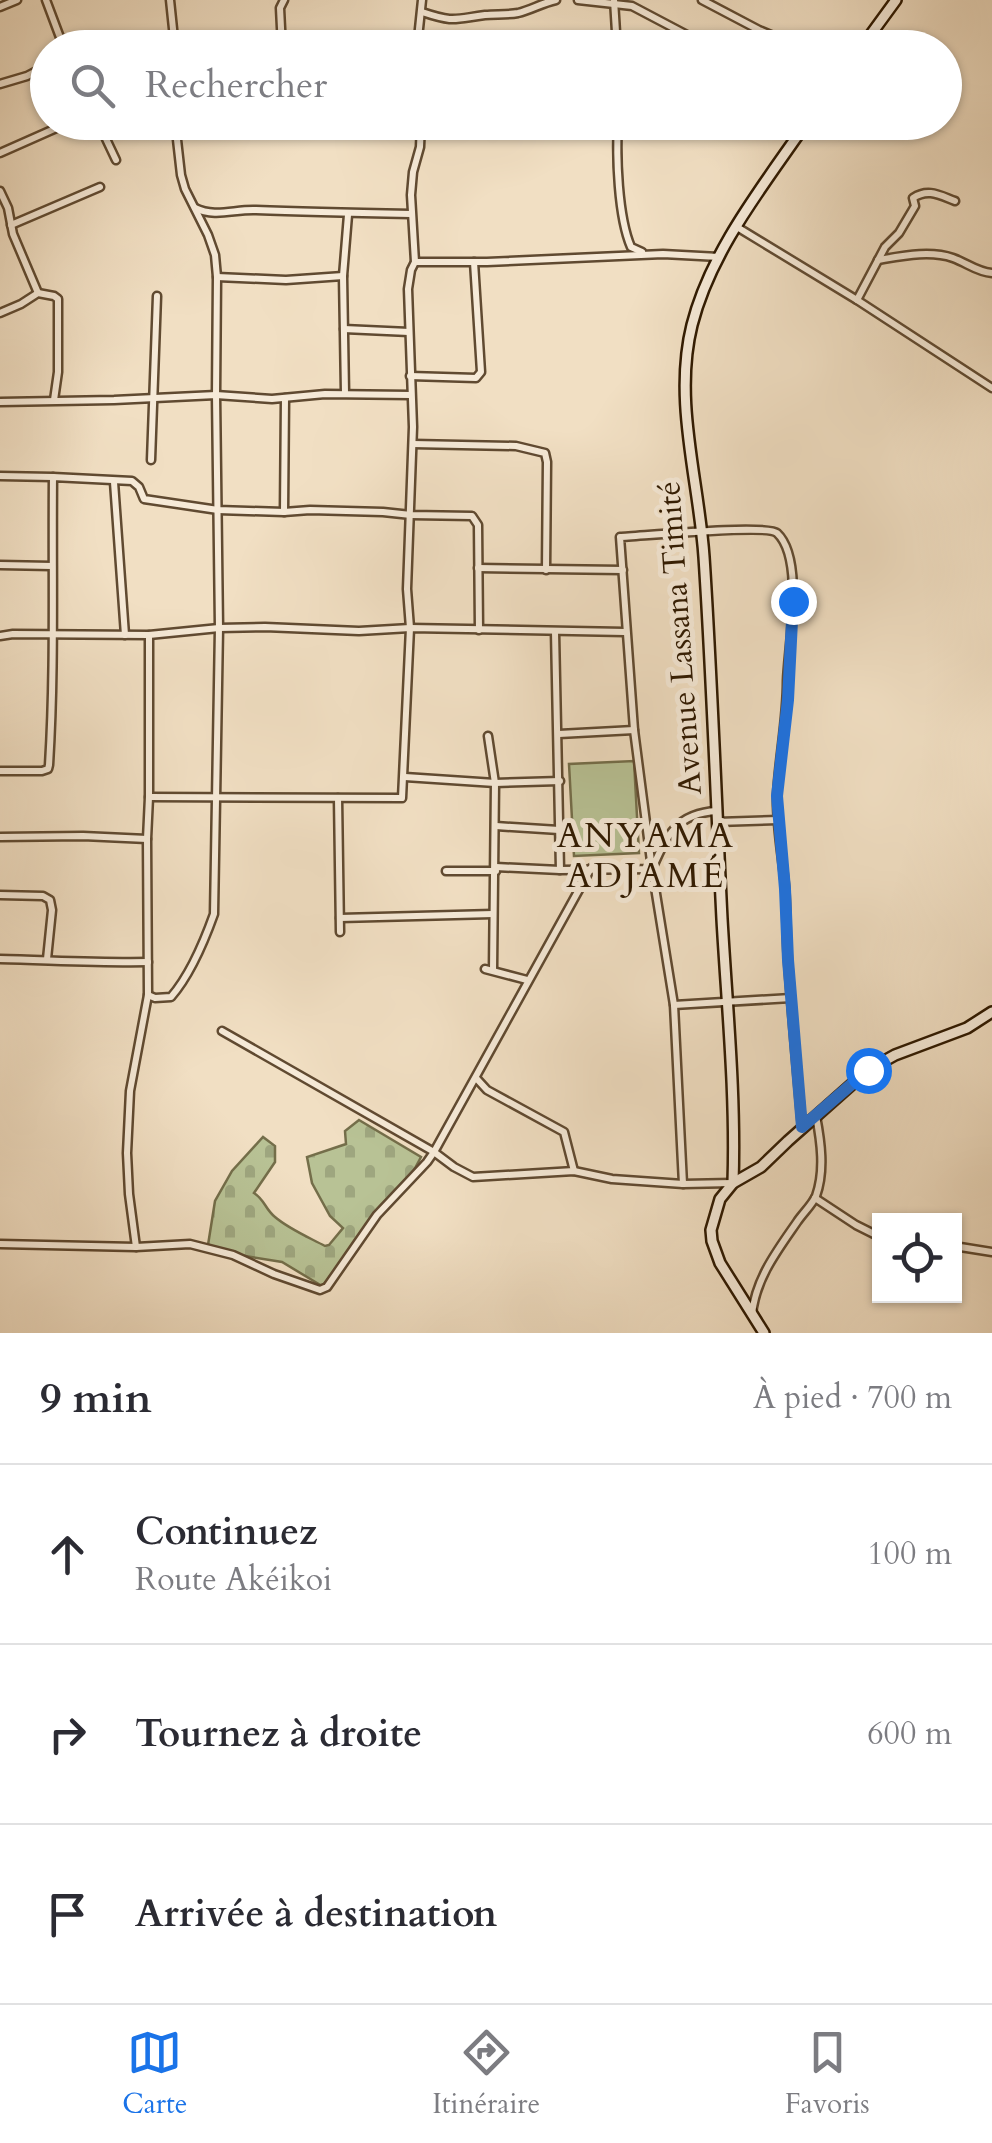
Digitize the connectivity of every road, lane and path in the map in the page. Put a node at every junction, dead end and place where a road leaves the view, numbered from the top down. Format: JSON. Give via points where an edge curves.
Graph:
{"nodes":[{"id":1,"x":18,"y":0,"type":"edge"},
{"id":2,"x":46,"y":0,"type":"edge"},
{"id":3,"x":170,"y":0,"type":"edge"},
{"id":4,"x":284,"y":0,"type":"edge"},
{"id":5,"x":422,"y":0,"type":"edge"},
{"id":6,"x":556,"y":0,"type":"edge"},
{"id":7,"x":578,"y":0,"type":"edge"},
{"id":8,"x":702,"y":0,"type":"edge"},
{"id":9,"x":896,"y":0,"type":"edge"},
{"id":10,"x":614,"y":2,"type":"edge"},
{"id":11,"x":0,"y":7,"type":"edge"},
{"id":12,"x":422,"y":12,"type":"junction"},
{"id":13,"x":57,"y":30,"type":"edge"},
{"id":14,"x":173,"y":30,"type":"edge"},
{"id":15,"x":281,"y":30,"type":"edge"},
{"id":16,"x":420,"y":30,"type":"edge"},
{"id":17,"x":616,"y":30,"type":"edge"},
{"id":18,"x":678,"y":30,"type":"edge"},
{"id":19,"x":759,"y":30,"type":"edge"},
{"id":20,"x":874,"y":30,"type":"edge"},
{"id":21,"x":30,"y":73,"type":"edge"},
{"id":22,"x":0,"y":84,"type":"edge"},
{"id":23,"x":30,"y":140,"type":"edge"},
{"id":24,"x":107,"y":140,"type":"edge"},
{"id":25,"x":177,"y":140,"type":"edge"},
{"id":26,"x":420,"y":140,"type":"edge"},
{"id":27,"x":618,"y":140,"type":"edge"},
{"id":28,"x":795,"y":140,"type":"edge"},
{"id":29,"x":0,"y":153,"type":"edge"},
{"id":30,"x":116,"y":160,"type":"dead end"},
{"id":31,"x":100,"y":187,"type":"dead end"},
{"id":32,"x":0,"y":191,"type":"edge"},
{"id":33,"x":955,"y":201,"type":"dead end"},
{"id":34,"x":194,"y":207,"type":"junction"},
{"id":35,"x":348,"y":214,"type":"junction"},
{"id":36,"x":412,"y":214,"type":"junction"},
{"id":37,"x":12,"y":225,"type":"junction"},
{"id":38,"x":737,"y":227,"type":"junction"},
{"id":39,"x":653,"y":254,"type":"junction"},
{"id":40,"x":720,"y":257,"type":"junction"},
{"id":41,"x":877,"y":260,"type":"junction"},
{"id":42,"x":416,"y":262,"type":"junction"},
{"id":43,"x":474,"y":262,"type":"junction"},
{"id":44,"x":992,"y":273,"type":"edge"},
{"id":45,"x":343,"y":276,"type":"junction"},
{"id":46,"x":218,"y":278,"type":"junction"},
{"id":47,"x":38,"y":293,"type":"junction"},
{"id":48,"x":157,"y":296,"type":"dead end"},
{"id":49,"x":857,"y":300,"type":"junction"},
{"id":50,"x":0,"y":313,"type":"edge"},
{"id":51,"x":344,"y":329,"type":"junction"},
{"id":52,"x":409,"y":332,"type":"junction"},
{"id":53,"x":410,"y":376,"type":"junction"},
{"id":54,"x":992,"y":388,"type":"edge"},
{"id":55,"x":345,"y":394,"type":"junction"},
{"id":56,"x":216,"y":395,"type":"junction"},
{"id":57,"x":411,"y":395,"type":"junction"},
{"id":58,"x":155,"y":398,"type":"junction"},
{"id":59,"x":285,"y":398,"type":"junction"},
{"id":60,"x":54,"y":400,"type":"junction"},
{"id":61,"x":0,"y":402,"type":"edge"},
{"id":62,"x":413,"y":444,"type":"junction"},
{"id":63,"x":151,"y":460,"type":"dead end"},
{"id":64,"x":0,"y":476,"type":"edge"},
{"id":65,"x":54,"y":477,"type":"junction"},
{"id":66,"x":114,"y":481,"type":"junction"},
{"id":67,"x":218,"y":510,"type":"junction"},
{"id":68,"x":284,"y":512,"type":"junction"},
{"id":69,"x":411,"y":515,"type":"junction"},
{"id":70,"x":702,"y":533,"type":"junction"},
{"id":71,"x":0,"y":566,"type":"edge"},
{"id":72,"x":52,"y":566,"type":"junction"},
{"id":73,"x":478,"y":568,"type":"junction"},
{"id":74,"x":546,"y":570,"type":"junction"},
{"id":75,"x":623,"y":570,"type":"junction"},
{"id":76,"x":219,"y":628,"type":"junction"},
{"id":77,"x":410,"y":628,"type":"junction"},
{"id":78,"x":479,"y":630,"type":"junction"},
{"id":79,"x":555,"y":632,"type":"junction"},
{"id":80,"x":625,"y":632,"type":"junction"},
{"id":81,"x":54,"y":635,"type":"junction"},
{"id":82,"x":125,"y":635,"type":"junction"},
{"id":83,"x":149,"y":635,"type":"junction"},
{"id":84,"x":0,"y":636,"type":"edge"},
{"id":85,"x":634,"y":730,"type":"junction"},
{"id":86,"x":559,"y":734,"type":"junction"},
{"id":87,"x":488,"y":736,"type":"dead end"},
{"id":88,"x":0,"y":771,"type":"edge"},
{"id":89,"x":404,"y":778,"type":"junction"},
{"id":90,"x":560,"y":781,"type":"junction"},
{"id":91,"x":495,"y":783,"type":"junction"},
{"id":92,"x":150,"y":797,"type":"junction"},
{"id":93,"x":217,"y":798,"type":"junction"},
{"id":94,"x":338,"y":798,"type":"junction"},
{"id":95,"x":717,"y":816,"type":"junction"},
{"id":96,"x":778,"y":820,"type":"junction"},
{"id":97,"x":496,"y":826,"type":"junction"},
{"id":98,"x":559,"y":830,"type":"junction"},
{"id":99,"x":0,"y":837,"type":"edge"},
{"id":100,"x":146,"y":839,"type":"junction"},
{"id":101,"x":590,"y":868,"type":"junction"},
{"id":102,"x":496,"y":869,"type":"junction"},
{"id":103,"x":652,"y":869,"type":"junction"},
{"id":104,"x":560,"y":870,"type":"junction"},
{"id":105,"x":446,"y":871,"type":"dead end"},
{"id":106,"x":0,"y":895,"type":"edge"},
{"id":107,"x":494,"y":914,"type":"junction"},
{"id":108,"x":340,"y":918,"type":"junction"},
{"id":109,"x":340,"y":932,"type":"dead end"},
{"id":110,"x":47,"y":958,"type":"junction"},
{"id":111,"x":0,"y":959,"type":"edge"},
{"id":112,"x":148,"y":962,"type":"junction"},
{"id":113,"x":527,"y":980,"type":"junction"},
{"id":114,"x":148,"y":995,"type":"junction"},
{"id":115,"x":791,"y":998,"type":"junction"},
{"id":116,"x":726,"y":1002,"type":"junction"},
{"id":117,"x":674,"y":1004,"type":"junction"},
{"id":118,"x":992,"y":1012,"type":"edge"},
{"id":119,"x":222,"y":1031,"type":"dead end"},
{"id":120,"x":476,"y":1078,"type":"junction"},
{"id":121,"x":816,"y":1115,"type":"junction"},
{"id":122,"x":802,"y":1127,"type":"junction"},
{"id":123,"x":434,"y":1152,"type":"junction"},
{"id":124,"x":574,"y":1172,"type":"junction"},
{"id":125,"x":733,"y":1183,"type":"junction"},
{"id":126,"x":683,"y":1184,"type":"junction"},
{"id":127,"x":815,"y":1198,"type":"junction"},
{"id":128,"x":872,"y":1233,"type":"edge"},
{"id":129,"x":0,"y":1244,"type":"edge"},
{"id":130,"x":136,"y":1246,"type":"junction"},
{"id":131,"x":962,"y":1247,"type":"edge"},
{"id":132,"x":992,"y":1252,"type":"edge"},
{"id":133,"x":752,"y":1314,"type":"junction"},
{"id":134,"x":764,"y":1333,"type":"edge"}],
"edges":[{"from":1,"to":11,"type":"street"},
{"from":2,"to":13,"type":"street"},
{"from":3,"to":14,"type":"street"},
{"from":4,"to":15,"type":"street"},
{"from":5,"to":12,"type":"street"},
{"from":6,"to":12,"type":"street","via":[[464,20]]},
{"from":7,"to":10,"type":"street"},
{"from":8,"to":19,"type":"street"},
{"from":9,"to":20,"type":"street"},
{"from":10,"to":17,"type":"street"},
{"from":10,"to":18,"type":"street"},
{"from":12,"to":16,"type":"street"},
{"from":21,"to":22,"type":"street"},
{"from":23,"to":29,"type":"street"},
{"from":24,"to":30,"type":"street"},
{"from":25,"to":34,"type":"street"},
{"from":26,"to":36,"type":"street"},
{"from":27,"to":39,"type":"street","via":[[628,243]]},
{"from":28,"to":38,"type":"street","name":"Avenue Lassana Timité"},
{"from":31,"to":37,"type":"street"},
{"from":32,"to":37,"type":"street"},
{"from":33,"to":41,"type":"street","via":[[930,192],[913,198],[899,233]]},
{"from":34,"to":35,"type":"street","via":[[211,213]]},
{"from":34,"to":46,"type":"street"},
{"from":35,"to":36,"type":"street"},
{"from":35,"to":45,"type":"street"},
{"from":36,"to":42,"type":"street"},
{"from":37,"to":47,"type":"street"},
{"from":38,"to":40,"type":"street","name":"Avenue Lassana Timité"},
{"from":38,"to":49,"type":"street"},
{"from":39,"to":40,"type":"street"},
{"from":39,"to":43,"type":"street"},
{"from":40,"to":70,"type":"street","name":"Avenue Lassana Timité","via":[[697,308],[687,359],[687,425]]},
{"from":41,"to":44,"type":"street","via":[[941,255]]},
{"from":41,"to":49,"type":"street"},
{"from":42,"to":43,"type":"street"},
{"from":42,"to":52,"type":"street","via":[[408,279]]},
{"from":43,"to":53,"type":"street","via":[[479,376]]},
{"from":45,"to":46,"type":"street"},
{"from":45,"to":51,"type":"street"},
{"from":46,"to":56,"type":"street"},
{"from":47,"to":50,"type":"street"},
{"from":47,"to":60,"type":"street","via":[[58,299]]},
{"from":48,"to":58,"type":"street"},
{"from":49,"to":54,"type":"street"},
{"from":51,"to":52,"type":"street"},
{"from":51,"to":55,"type":"street"},
{"from":52,"to":53,"type":"street"},
{"from":53,"to":57,"type":"street"},
{"from":55,"to":57,"type":"street"},
{"from":55,"to":59,"type":"street"},
{"from":56,"to":58,"type":"street"},
{"from":56,"to":59,"type":"street"},
{"from":56,"to":67,"type":"street"},
{"from":57,"to":62,"type":"street"},
{"from":58,"to":60,"type":"street"},
{"from":58,"to":63,"type":"street"},
{"from":59,"to":68,"type":"street"},
{"from":60,"to":61,"type":"street"},
{"from":62,"to":69,"type":"street"},
{"from":62,"to":74,"type":"street","via":[[516,446],[545,453]]},
{"from":64,"to":65,"type":"street"},
{"from":65,"to":66,"type":"street"},
{"from":65,"to":72,"type":"street"},
{"from":66,"to":67,"type":"street","via":[[132,480],[144,500]]},
{"from":66,"to":82,"type":"street"},
{"from":67,"to":68,"type":"street"},
{"from":67,"to":76,"type":"street"},
{"from":68,"to":69,"type":"street"},
{"from":69,"to":73,"type":"street","via":[[472,516]]},
{"from":69,"to":77,"type":"street"},
{"from":70,"to":75,"type":"street","via":[[620,537]]},
{"from":70,"to":95,"type":"street","name":"Avenue Lassana Timité"},
{"from":70,"to":96,"type":"street","via":[[774,530],[788,554],[794,590]]},
{"from":71,"to":72,"type":"street"},
{"from":72,"to":81,"type":"street"},
{"from":73,"to":74,"type":"street"},
{"from":73,"to":78,"type":"street"},
{"from":74,"to":75,"type":"street"},
{"from":75,"to":80,"type":"street"},
{"from":76,"to":77,"type":"street"},
{"from":76,"to":83,"type":"street"},
{"from":76,"to":93,"type":"street"},
{"from":77,"to":78,"type":"street"},
{"from":77,"to":89,"type":"street"},
{"from":78,"to":79,"type":"street"},
{"from":79,"to":80,"type":"street"},
{"from":79,"to":86,"type":"street"},
{"from":80,"to":85,"type":"street"},
{"from":81,"to":82,"type":"street"},
{"from":81,"to":84,"type":"street"},
{"from":81,"to":88,"type":"street","via":[[48,769]]},
{"from":82,"to":83,"type":"street"},
{"from":83,"to":92,"type":"street"},
{"from":85,"to":86,"type":"street"},
{"from":85,"to":103,"type":"street"},
{"from":86,"to":90,"type":"street"},
{"from":87,"to":91,"type":"street"},
{"from":89,"to":91,"type":"street"},
{"from":89,"to":94,"type":"street","via":[[402,798]]},
{"from":90,"to":91,"type":"street"},
{"from":90,"to":98,"type":"street"},
{"from":91,"to":97,"type":"street"},
{"from":92,"to":93,"type":"street"},
{"from":92,"to":100,"type":"street"},
{"from":93,"to":94,"type":"street"},
{"from":93,"to":114,"type":"street","via":[[214,914],[206,937],[172,997]]},
{"from":94,"to":108,"type":"street"},
{"from":95,"to":96,"type":"street"},
{"from":95,"to":103,"type":"street","via":[[698,812],[683,820]]},
{"from":95,"to":116,"type":"street","name":"Avenue Lassana Timité"},
{"from":96,"to":115,"type":"street"},
{"from":97,"to":98,"type":"street"},
{"from":97,"to":102,"type":"street"},
{"from":98,"to":104,"type":"street"},
{"from":99,"to":100,"type":"street"},
{"from":100,"to":112,"type":"street"},
{"from":101,"to":103,"type":"street"},
{"from":101,"to":104,"type":"street"},
{"from":101,"to":113,"type":"street"},
{"from":102,"to":104,"type":"street"},
{"from":102,"to":105,"type":"street"},
{"from":102,"to":107,"type":"street"},
{"from":103,"to":117,"type":"street"},
{"from":106,"to":110,"type":"street","via":[[50,900]]},
{"from":107,"to":108,"type":"street"},
{"from":107,"to":113,"type":"street","via":[[489,969]]},
{"from":108,"to":109,"type":"street"},
{"from":110,"to":111,"type":"street"},
{"from":110,"to":112,"type":"street"},
{"from":112,"to":114,"type":"street"},
{"from":113,"to":120,"type":"street"},
{"from":114,"to":130,"type":"street","via":[[127,1154]]},
{"from":115,"to":116,"type":"street"},
{"from":115,"to":122,"type":"street"},
{"from":116,"to":117,"type":"street"},
{"from":116,"to":125,"type":"street","name":"Avenue Lassana Timité"},
{"from":117,"to":126,"type":"street"},
{"from":118,"to":121,"type":"street","via":[[881,1062]]},
{"from":119,"to":123,"type":"street"},
{"from":120,"to":123,"type":"street"},
{"from":120,"to":124,"type":"street","via":[[564,1132]]},
{"from":121,"to":122,"type":"street"},
{"from":121,"to":127,"type":"street","via":[[821,1169]]},
{"from":122,"to":125,"type":"street","via":[[761,1167]]},
{"from":123,"to":124,"type":"street","via":[[473,1177]]},
{"from":123,"to":130,"type":"street","via":[[320,1290],[202,1247]]},
{"from":124,"to":126,"type":"street"},
{"from":125,"to":126,"type":"street"},
{"from":125,"to":133,"type":"street","via":[[716,1206],[712,1240]]},
{"from":127,"to":128,"type":"street"},
{"from":127,"to":133,"type":"street","via":[[766,1268]]},
{"from":129,"to":130,"type":"street"},
{"from":131,"to":132,"type":"street"},
{"from":133,"to":134,"type":"street"}]}
